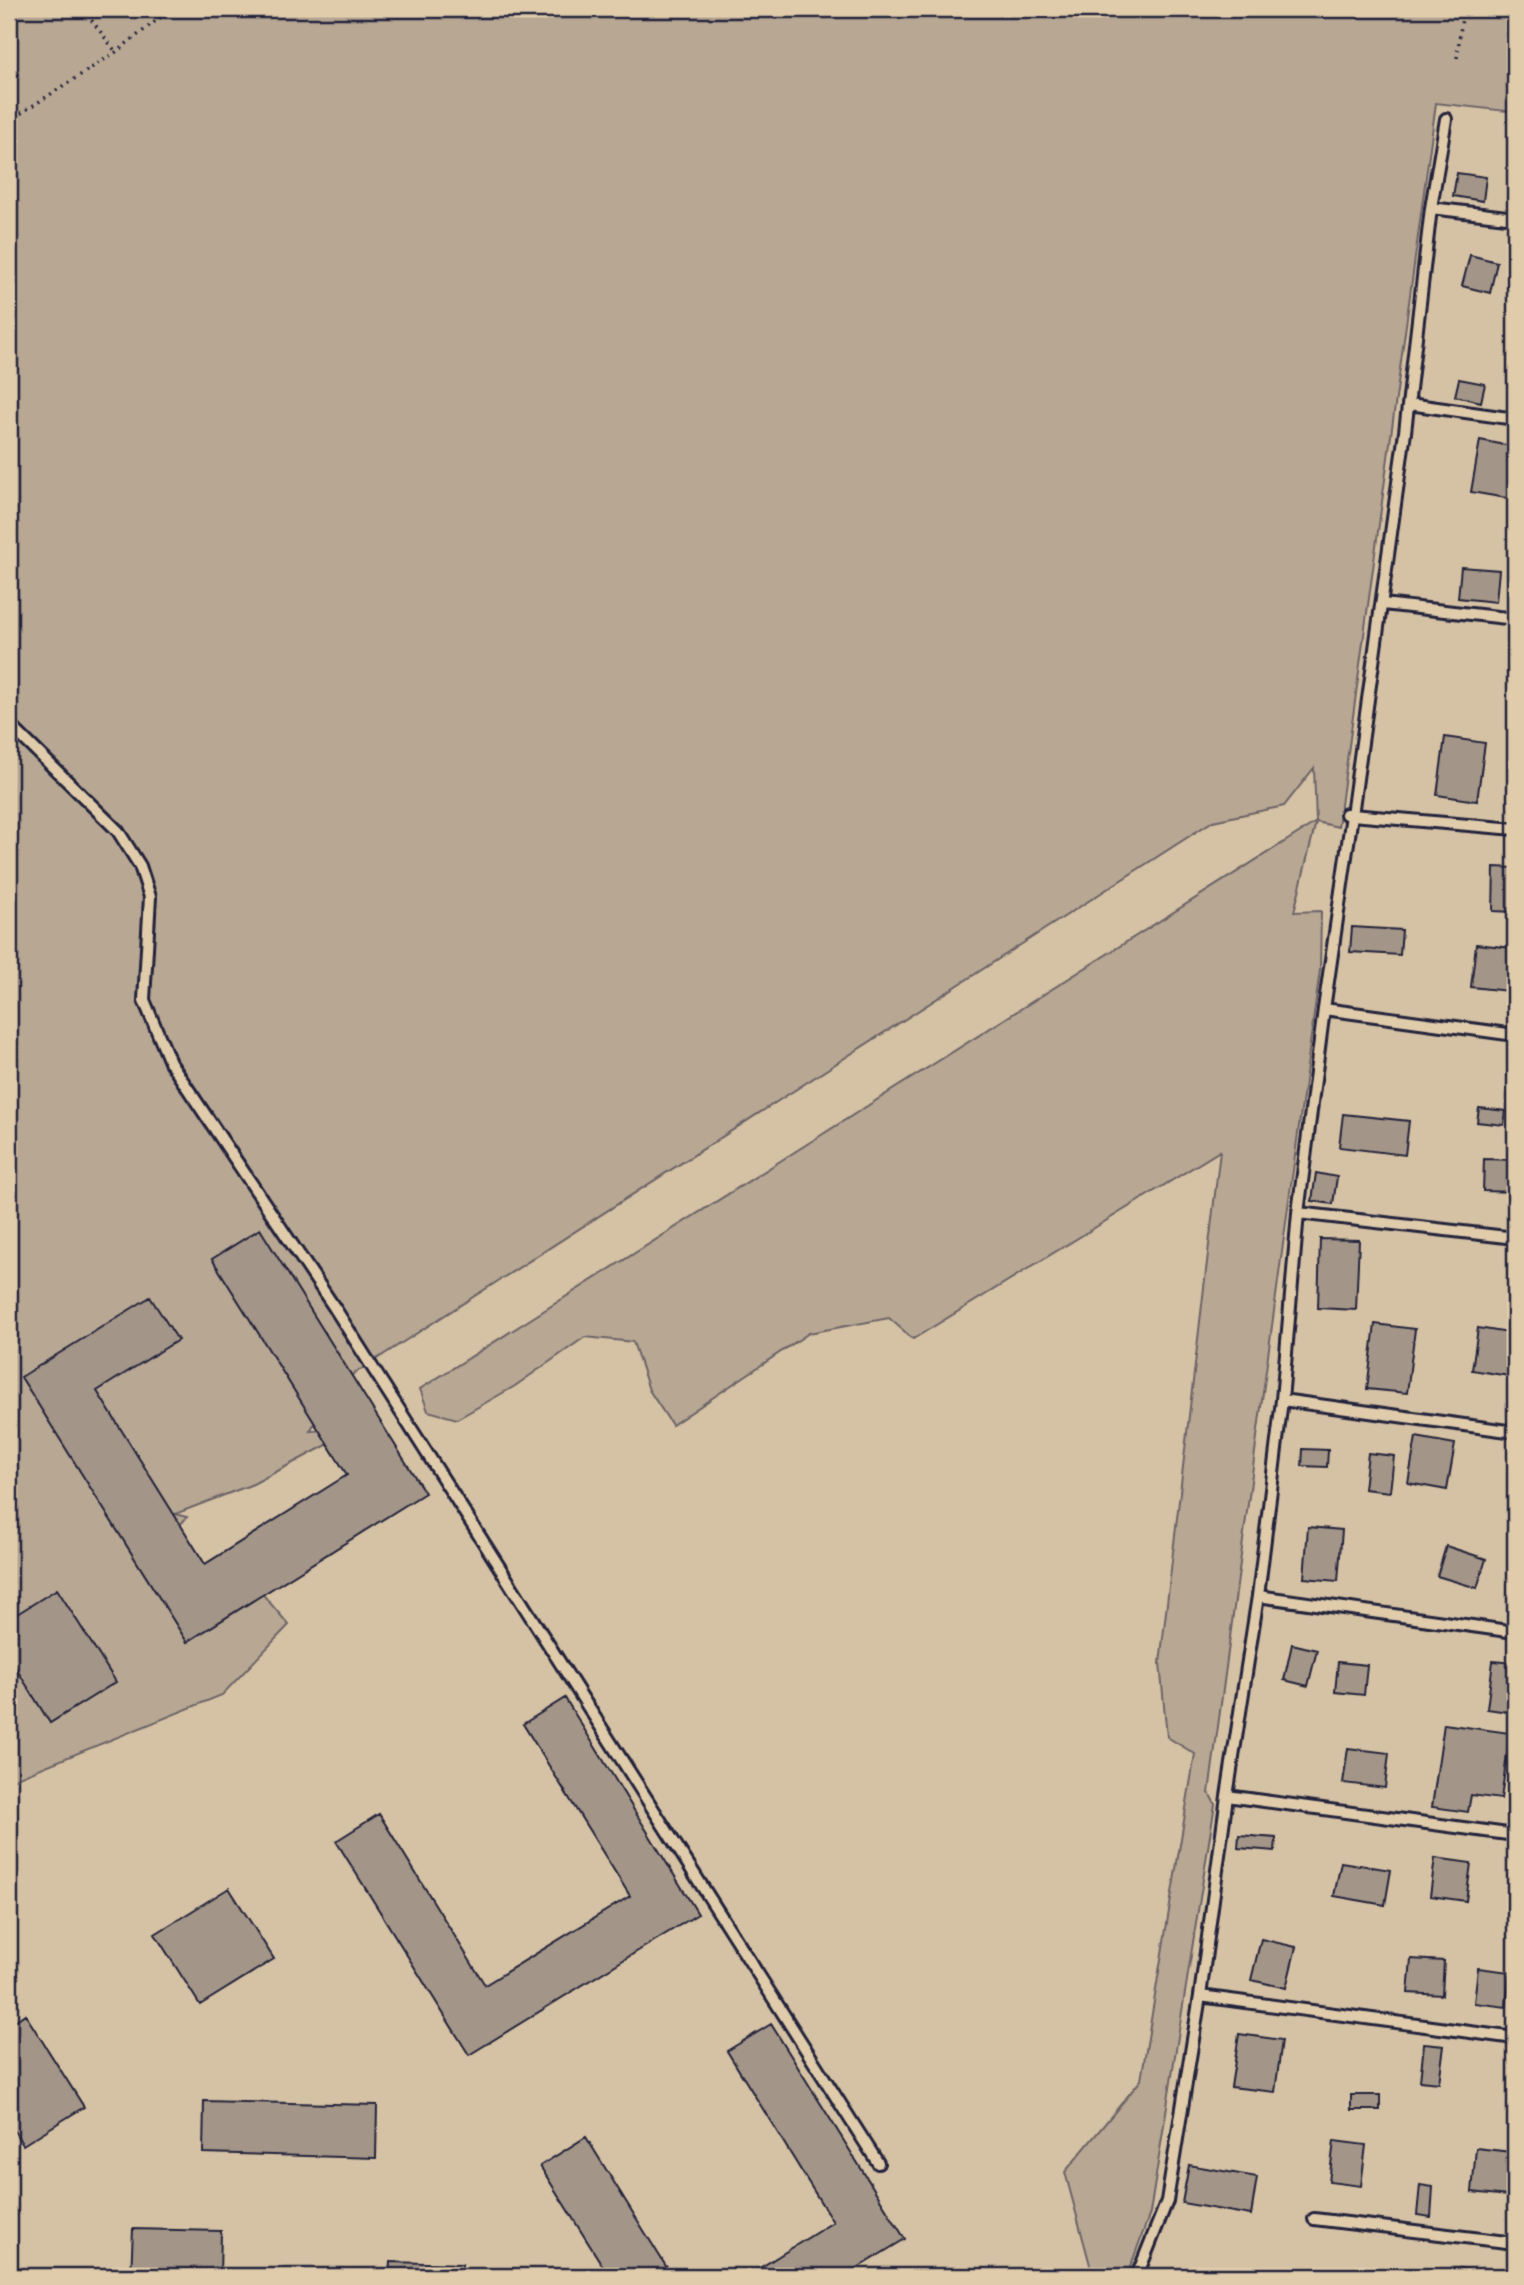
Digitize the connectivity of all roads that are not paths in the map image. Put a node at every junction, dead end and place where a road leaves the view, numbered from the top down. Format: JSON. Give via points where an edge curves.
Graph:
{"nodes":[{"id":1,"x":1446,"y":119,"type":"dead end"},
{"id":2,"x":1431,"y":208,"type":"junction"},
{"id":3,"x":1515,"y":218,"type":"edge"},
{"id":4,"x":1409,"y":404,"type":"junction"},
{"id":5,"x":1515,"y":419,"type":"edge"},
{"id":6,"x":1383,"y":604,"type":"junction"},
{"id":7,"x":1515,"y":619,"type":"edge"},
{"id":8,"x":9,"y":724,"type":"edge"},
{"id":9,"x":1349,"y":814,"type":"junction"},
{"id":10,"x":1515,"y":830,"type":"edge"},
{"id":11,"x":1324,"y":1009,"type":"junction"},
{"id":12,"x":1515,"y":1035,"type":"edge"},
{"id":13,"x":1298,"y":1213,"type":"junction"},
{"id":14,"x":1515,"y":1238,"type":"edge"},
{"id":15,"x":1282,"y":1400,"type":"junction"},
{"id":16,"x":1515,"y":1432,"type":"edge"},
{"id":17,"x":1258,"y":1596,"type":"junction"},
{"id":18,"x":1515,"y":1632,"type":"edge"},
{"id":19,"x":1227,"y":1796,"type":"junction"},
{"id":20,"x":1515,"y":1835,"type":"edge"},
{"id":21,"x":1200,"y":1996,"type":"junction"},
{"id":22,"x":1515,"y":2038,"type":"edge"},
{"id":23,"x":878,"y":2163,"type":"dead end"},
{"id":24,"x":1314,"y":2219,"type":"dead end"},
{"id":25,"x":1515,"y":2243,"type":"edge"},
{"id":26,"x":1137,"y":2276,"type":"edge"}],
"edges":[{"from":1,"to":2,"type":"lane"},
{"from":2,"to":3,"type":"lane"},
{"from":2,"to":4,"type":"lane"},
{"from":4,"to":5,"type":"lane"},
{"from":4,"to":6,"type":"lane"},
{"from":6,"to":7,"type":"lane"},
{"from":6,"to":9,"type":"lane"},
{"from":8,"to":23,"type":"lane","via":[[118,831],[132,854],[150,897],[144,1000],[170,1062],[342,1318]]},
{"from":9,"to":10,"type":"lane"},
{"from":9,"to":11,"type":"lane"},
{"from":11,"to":12,"type":"lane"},
{"from":11,"to":13,"type":"lane"},
{"from":13,"to":14,"type":"lane"},
{"from":13,"to":15,"type":"lane"},
{"from":15,"to":16,"type":"lane"},
{"from":15,"to":17,"type":"lane"},
{"from":17,"to":18,"type":"lane"},
{"from":17,"to":19,"type":"lane"},
{"from":19,"to":20,"type":"lane"},
{"from":19,"to":21,"type":"lane"},
{"from":21,"to":22,"type":"lane"},
{"from":21,"to":26,"type":"lane","via":[[1167,2201]]},
{"from":24,"to":25,"type":"lane"}]}
